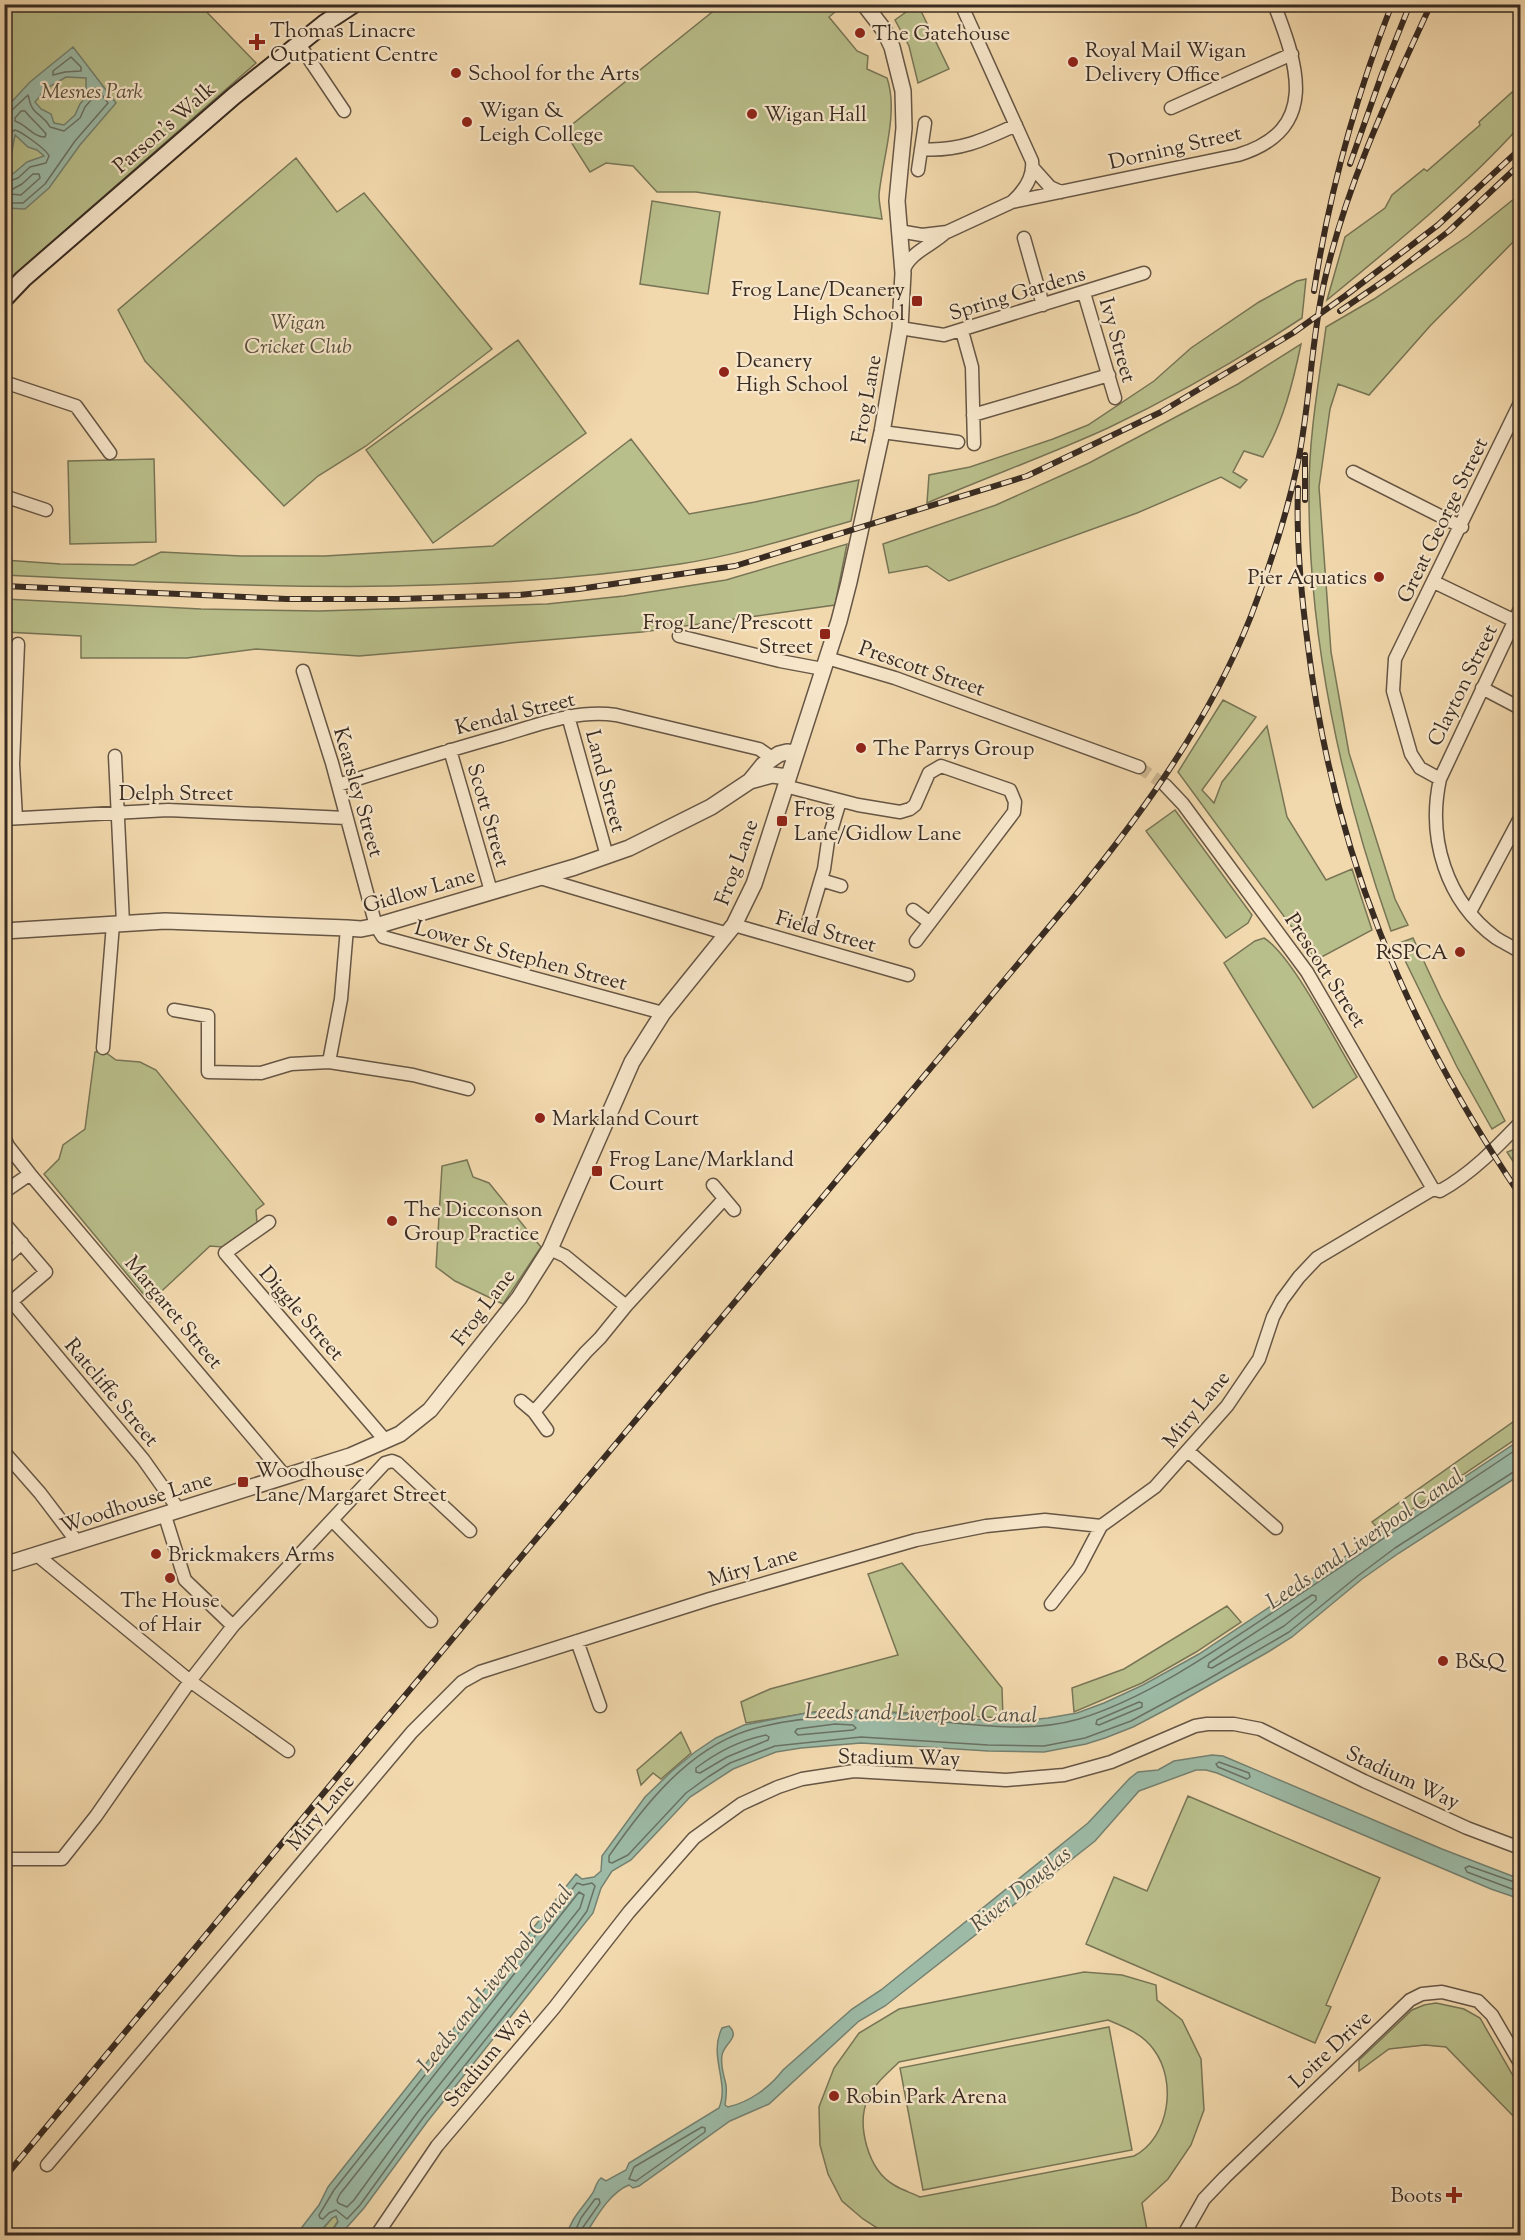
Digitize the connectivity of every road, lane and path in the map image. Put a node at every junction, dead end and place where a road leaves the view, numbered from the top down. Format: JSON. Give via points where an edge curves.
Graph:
{"nodes":[{"id":1,"x":354,"y":4,"type":"edge"},
{"id":2,"x":864,"y":4,"type":"edge"},
{"id":3,"x":961,"y":4,"type":"edge"},
{"id":4,"x":1274,"y":4,"type":"edge"},
{"id":5,"x":299,"y":44,"type":"junction"},
{"id":6,"x":1292,"y":54,"type":"junction"},
{"id":7,"x":1171,"y":108,"type":"dead end"},
{"id":8,"x":344,"y":111,"type":"dead end"},
{"id":9,"x":925,"y":123,"type":"dead end"},
{"id":10,"x":1016,"y":124,"type":"junction"},
{"id":11,"x":921,"y":149,"type":"junction"},
{"id":12,"x":1033,"y":168,"type":"junction"},
{"id":13,"x":918,"y":170,"type":"dead end"},
{"id":14,"x":1061,"y":192,"type":"junction"},
{"id":15,"x":1012,"y":202,"type":"junction"},
{"id":16,"x":900,"y":231,"type":"junction"},
{"id":17,"x":947,"y":232,"type":"junction"},
{"id":18,"x":1024,"y":238,"type":"dead end"},
{"id":19,"x":903,"y":273,"type":"junction"},
{"id":20,"x":1144,"y":273,"type":"dead end"},
{"id":21,"x":1084,"y":293,"type":"junction"},
{"id":22,"x":7,"y":295,"type":"edge"},
{"id":23,"x":1043,"y":305,"type":"junction"},
{"id":24,"x":900,"y":328,"type":"junction"},
{"id":25,"x":962,"y":331,"type":"junction"},
{"id":26,"x":1109,"y":375,"type":"junction"},
{"id":27,"x":4,"y":382,"type":"edge"},
{"id":28,"x":1115,"y":398,"type":"dead end"},
{"id":29,"x":1521,"y":403,"type":"edge"},
{"id":30,"x":973,"y":415,"type":"junction"},
{"id":31,"x":882,"y":432,"type":"junction"},
{"id":32,"x":958,"y":442,"type":"dead end"},
{"id":33,"x":974,"y":444,"type":"dead end"},
{"id":34,"x":110,"y":453,"type":"dead end"},
{"id":35,"x":1353,"y":472,"type":"dead end"},
{"id":36,"x":4,"y":496,"type":"edge"},
{"id":37,"x":46,"y":510,"type":"dead end"},
{"id":38,"x":1462,"y":526,"type":"junction"},
{"id":39,"x":1434,"y":582,"type":"junction"},
{"id":40,"x":1521,"y":609,"type":"edge"},
{"id":41,"x":1515,"y":621,"type":"junction"},
{"id":42,"x":679,"y":636,"type":"dead end"},
{"id":43,"x":18,"y":644,"type":"dead end"},
{"id":44,"x":825,"y":664,"type":"junction"},
{"id":45,"x":303,"y":671,"type":"dead end"},
{"id":46,"x":1482,"y":688,"type":"junction"},
{"id":47,"x":1521,"y":708,"type":"edge"},
{"id":48,"x":568,"y":716,"type":"junction"},
{"id":49,"x":450,"y":750,"type":"junction"},
{"id":50,"x":795,"y":753,"type":"junction"},
{"id":51,"x":115,"y":756,"type":"dead end"},
{"id":52,"x":772,"y":758,"type":"junction"},
{"id":53,"x":1139,"y":767,"type":"tunnel mouth"},
{"id":54,"x":1440,"y":779,"type":"junction"},
{"id":55,"x":750,"y":781,"type":"junction"},
{"id":56,"x":786,"y":781,"type":"junction"},
{"id":57,"x":338,"y":785,"type":"junction"},
{"id":58,"x":1165,"y":785,"type":"tunnel mouth"},
{"id":59,"x":840,"y":801,"type":"junction"},
{"id":60,"x":118,"y":812,"type":"junction"},
{"id":61,"x":10,"y":818,"type":"edge"},
{"id":62,"x":346,"y":818,"type":"junction"},
{"id":63,"x":1521,"y":818,"type":"edge"},
{"id":64,"x":607,"y":856,"type":"junction"},
{"id":65,"x":537,"y":877,"type":"junction"},
{"id":66,"x":821,"y":880,"type":"junction"},
{"id":67,"x":841,"y":886,"type":"dead end"},
{"id":68,"x":491,"y":891,"type":"junction"},
{"id":69,"x":913,"y":910,"type":"dead end"},
{"id":70,"x":1470,"y":912,"type":"junction"},
{"id":71,"x":930,"y":922,"type":"junction"},
{"id":72,"x":118,"y":923,"type":"junction"},
{"id":73,"x":376,"y":926,"type":"junction"},
{"id":74,"x":807,"y":926,"type":"dead end"},
{"id":75,"x":347,"y":928,"type":"junction"},
{"id":76,"x":731,"y":930,"type":"junction"},
{"id":77,"x":4,"y":931,"type":"edge"},
{"id":78,"x":916,"y":941,"type":"dead end"},
{"id":79,"x":1521,"y":952,"type":"edge"},
{"id":80,"x":908,"y":975,"type":"dead end"},
{"id":81,"x":174,"y":1010,"type":"dead end"},
{"id":82,"x":663,"y":1013,"type":"junction"},
{"id":83,"x":103,"y":1048,"type":"dead end"},
{"id":84,"x":329,"y":1062,"type":"junction"},
{"id":85,"x":468,"y":1089,"type":"dead end"},
{"id":86,"x":1521,"y":1123,"type":"edge"},
{"id":87,"x":4,"y":1137,"type":"edge"},
{"id":88,"x":30,"y":1174,"type":"junction"},
{"id":89,"x":713,"y":1185,"type":"dead end"},
{"id":90,"x":1433,"y":1190,"type":"junction"},
{"id":91,"x":4,"y":1192,"type":"edge"},
{"id":92,"x":724,"y":1199,"type":"junction"},
{"id":93,"x":735,"y":1210,"type":"dead end"},
{"id":94,"x":4,"y":1222,"type":"edge"},
{"id":95,"x":269,"y":1222,"type":"dead end"},
{"id":96,"x":22,"y":1243,"type":"junction"},
{"id":97,"x":550,"y":1249,"type":"junction"},
{"id":98,"x":4,"y":1258,"type":"edge"},
{"id":99,"x":8,"y":1305,"type":"edge"},
{"id":100,"x":626,"y":1306,"type":"junction"},
{"id":101,"x":520,"y":1401,"type":"dead end"},
{"id":102,"x":534,"y":1412,"type":"junction"},
{"id":103,"x":413,"y":1425,"type":"joint"},
{"id":104,"x":547,"y":1430,"type":"dead end"},
{"id":105,"x":385,"y":1440,"type":"junction"},
{"id":106,"x":4,"y":1452,"type":"edge"},
{"id":107,"x":1188,"y":1452,"type":"junction"},
{"id":108,"x":286,"y":1477,"type":"junction"},
{"id":109,"x":172,"y":1513,"type":"junction"},
{"id":110,"x":332,"y":1520,"type":"junction"},
{"id":111,"x":1101,"y":1526,"type":"junction"},
{"id":112,"x":1276,"y":1528,"type":"dead end"},
{"id":113,"x":470,"y":1531,"type":"dead end"},
{"id":114,"x":78,"y":1543,"type":"junction"},
{"id":115,"x":37,"y":1555,"type":"junction"},
{"id":116,"x":4,"y":1565,"type":"edge"},
{"id":117,"x":1051,"y":1604,"type":"dead end"},
{"id":118,"x":431,"y":1621,"type":"dead end"},
{"id":119,"x":233,"y":1626,"type":"junction"},
{"id":120,"x":577,"y":1641,"type":"junction"},
{"id":121,"x":190,"y":1681,"type":"junction"},
{"id":122,"x":600,"y":1706,"type":"dead end"},
{"id":123,"x":288,"y":1751,"type":"dead end"},
{"id":124,"x":1521,"y":1848,"type":"edge"},
{"id":125,"x":4,"y":1859,"type":"edge"},
{"id":126,"x":1521,"y":2063,"type":"edge"},
{"id":127,"x":47,"y":2165,"type":"dead end"},
{"id":128,"x":376,"y":2235,"type":"edge"},
{"id":129,"x":1183,"y":2235,"type":"edge"}],
"edges":[{"from":1,"to":5,"type":"main road","name":"Parson's Walk"},
{"from":2,"to":16,"type":"street","name":"Frog Lane","via":[[889,39],[902,84],[904,128],[897,201]]},
{"from":3,"to":10,"type":"street"},
{"from":4,"to":6,"type":"street","name":"Dorning Street"},
{"from":5,"to":8,"type":"street"},
{"from":5,"to":22,"type":"main road","name":"Parson's Walk"},
{"from":6,"to":7,"type":"street"},
{"from":6,"to":14,"type":"street","name":"Dorning Street","via":[[1295,102],[1286,125],[1265,145],[1238,155]]},
{"from":9,"to":11,"type":"street"},
{"from":10,"to":11,"type":"street","via":[[958,148]]},
{"from":10,"to":12,"type":"street"},
{"from":11,"to":13,"type":"street"},
{"from":12,"to":14,"type":"street","via":[[1050,187]]},
{"from":12,"to":15,"type":"street","via":[[1026,186]]},
{"from":14,"to":15,"type":"street","name":"Dorning Street"},
{"from":15,"to":17,"type":"street","name":"Dorning Street"},
{"from":16,"to":17,"type":"street","name":"Dorning Street","via":[[922,236]]},
{"from":16,"to":19,"type":"street","name":"Frog Lane"},
{"from":17,"to":19,"type":"street","name":"Dorning Street","via":[[910,259]]},
{"from":18,"to":23,"type":"street"},
{"from":19,"to":24,"type":"street","name":"Frog Lane"},
{"from":20,"to":21,"type":"street","name":"Spring Gardens"},
{"from":21,"to":23,"type":"street","name":"Spring Gardens"},
{"from":21,"to":26,"type":"street","name":"Ivy Street"},
{"from":23,"to":25,"type":"street","name":"Spring Gardens"},
{"from":24,"to":25,"type":"street","name":"Spring Gardens","via":[[944,335]]},
{"from":24,"to":31,"type":"street","name":"Frog Lane"},
{"from":25,"to":30,"type":"street","via":[[972,367]]},
{"from":26,"to":28,"type":"street","name":"Ivy Street"},
{"from":26,"to":30,"type":"street"},
{"from":27,"to":34,"type":"street","via":[[76,406]]},
{"from":29,"to":38,"type":"street","name":"Great George Street"},
{"from":30,"to":33,"type":"street"},
{"from":31,"to":32,"type":"street"},
{"from":31,"to":44,"type":"street","name":"Frog Lane","via":[[849,582]]},
{"from":35,"to":38,"type":"street"},
{"from":36,"to":37,"type":"street"},
{"from":38,"to":39,"type":"street","name":"Great George Street"},
{"from":39,"to":41,"type":"street"},
{"from":39,"to":54,"type":"street","name":"Great George Street","via":[[1397,654],[1393,691],[1408,744],[1420,768]]},
{"from":40,"to":41,"type":"street","name":"Clayton Street"},
{"from":41,"to":46,"type":"street","name":"Clayton Street"},
{"from":42,"to":44,"type":"street","name":"Prescott Street","via":[[780,661]]},
{"from":43,"to":61,"type":"street"},
{"from":44,"to":50,"type":"street","name":"Frog Lane"},
{"from":44,"to":53,"type":"street","name":"Prescott Street","via":[[890,676]]},
{"from":45,"to":57,"type":"street","name":"Kearsley Street"},
{"from":46,"to":47,"type":"street"},
{"from":46,"to":54,"type":"street","name":"Clayton Street"},
{"from":48,"to":49,"type":"street","name":"Kendal Street"},
{"from":48,"to":52,"type":"street","name":"Kendal Street","via":[[616,715],[759,749]]},
{"from":48,"to":64,"type":"street","name":"Land Street"},
{"from":49,"to":57,"type":"street","name":"Kendal Street"},
{"from":49,"to":68,"type":"street","name":"Scott Street"},
{"from":50,"to":52,"type":"street"},
{"from":50,"to":56,"type":"street","name":"Frog Lane"},
{"from":51,"to":60,"type":"street"},
{"from":52,"to":55,"type":"street","name":"Gidlow Lane"},
{"from":54,"to":70,"type":"street","name":"Clayton Street","via":[[1436,818],[1439,850],[1452,887]]},
{"from":55,"to":56,"type":"street","name":"Gidlow Lane","via":[[772,775]]},
{"from":55,"to":64,"type":"street","name":"Gidlow Lane","via":[[711,807]]},
{"from":56,"to":59,"type":"street"},
{"from":56,"to":76,"type":"street","name":"Frog Lane","via":[[754,884]]},
{"from":57,"to":62,"type":"street","name":"Kearsley Street"},
{"from":58,"to":90,"type":"street","name":"Prescott Street","via":[[1184,804],[1307,972]]},
{"from":59,"to":66,"type":"street"},
{"from":59,"to":71,"type":"street","via":[[907,811],[918,802],[929,773],[941,766],[1004,786],[1012,793],[1014,812]]},
{"from":60,"to":61,"type":"street","name":"Delph Street"},
{"from":60,"to":62,"type":"street","name":"Delph Street","via":[[168,810]]},
{"from":60,"to":72,"type":"street"},
{"from":62,"to":73,"type":"street","name":"Kearsley Street"},
{"from":63,"to":70,"type":"street"},
{"from":64,"to":65,"type":"street","name":"Gidlow Lane"},
{"from":65,"to":68,"type":"street","name":"Gidlow Lane"},
{"from":65,"to":76,"type":"street","name":"Field Street"},
{"from":66,"to":67,"type":"street"},
{"from":66,"to":74,"type":"street"},
{"from":68,"to":73,"type":"street","name":"Gidlow Lane"},
{"from":69,"to":71,"type":"street"},
{"from":70,"to":79,"type":"street","name":"Clayton Street","via":[[1496,937]]},
{"from":71,"to":78,"type":"street"},
{"from":72,"to":75,"type":"street","name":"Gidlow Lane","via":[[165,921]]},
{"from":72,"to":77,"type":"street","name":"Gidlow Lane"},
{"from":72,"to":83,"type":"street"},
{"from":73,"to":75,"type":"street","name":"Gidlow Lane"},
{"from":73,"to":82,"type":"street","name":"Lower St Stephen Street","via":[[383,938]]},
{"from":75,"to":84,"type":"street","via":[[341,999]]},
{"from":76,"to":80,"type":"street","name":"Field Street"},
{"from":76,"to":82,"type":"street","name":"Frog Lane"},
{"from":81,"to":84,"type":"street","via":[[208,1016],[208,1072],[261,1073],[291,1064]]},
{"from":82,"to":97,"type":"street","name":"Frog Lane","via":[[632,1062]]},
{"from":84,"to":85,"type":"street","via":[[413,1075]]},
{"from":86,"to":90,"type":"street","name":"Miry Lane","via":[[1463,1177],[1440,1191]]},
{"from":87,"to":88,"type":"street","name":"Margaret Street"},
{"from":88,"to":91,"type":"street"},
{"from":88,"to":108,"type":"street","name":"Margaret Street"},
{"from":89,"to":92,"type":"street"},
{"from":90,"to":107,"type":"street","name":"Miry Lane","via":[[1317,1258],[1299,1277],[1273,1317],[1259,1359],[1227,1406]]},
{"from":92,"to":93,"type":"street"},
{"from":92,"to":100,"type":"street"},
{"from":94,"to":96,"type":"street"},
{"from":95,"to":105,"type":"street","name":"Diggle Street","via":[[225,1253]]},
{"from":96,"to":98,"type":"street"},
{"from":96,"to":99,"type":"street","via":[[46,1272]]},
{"from":97,"to":100,"type":"street","via":[[565,1256]]},
{"from":97,"to":103,"type":"street","name":"Frog Lane","via":[[519,1298],[447,1390]]},
{"from":99,"to":109,"type":"street","name":"Ratcliffe Street","via":[[142,1459]]},
{"from":100,"to":102,"type":"street"},
{"from":101,"to":102,"type":"street"},
{"from":102,"to":104,"type":"street"},
{"from":103,"to":105,"type":"street","name":"Woodhouse Lane"},
{"from":105,"to":108,"type":"street","name":"Woodhouse Lane"},
{"from":106,"to":114,"type":"street"},
{"from":107,"to":111,"type":"street","name":"Miry Lane","via":[[1155,1487]]},
{"from":107,"to":112,"type":"street"},
{"from":108,"to":109,"type":"street","name":"Woodhouse Lane"},
{"from":109,"to":114,"type":"street","name":"Woodhouse Lane"},
{"from":109,"to":119,"type":"street","name":"Ratcliffe Street","via":[[185,1580]]},
{"from":110,"to":113,"type":"street","via":[[392,1461]]},
{"from":110,"to":118,"type":"street"},
{"from":110,"to":119,"type":"street"},
{"from":111,"to":117,"type":"street","via":[[1079,1569]]},
{"from":111,"to":120,"type":"street","name":"Miry Lane","via":[[1045,1520],[986,1526],[916,1540]]},
{"from":114,"to":115,"type":"street","name":"Woodhouse Lane"},
{"from":115,"to":116,"type":"street","name":"Woodhouse Lane"},
{"from":115,"to":121,"type":"street"},
{"from":119,"to":121,"type":"street"},
{"from":120,"to":122,"type":"street"},
{"from":120,"to":127,"type":"street","name":"Miry Lane","via":[[480,1672],[462,1682],[412,1732]]},
{"from":121,"to":123,"type":"street"},
{"from":121,"to":125,"type":"street","via":[[62,1859]]},
{"from":124,"to":128,"type":"street","name":"Stadium Way","via":[[1457,1824],[1260,1729],[1234,1724],[1196,1726],[1111,1762],[1064,1775],[1006,1780],[854,1771],[778,1787],[724,1814],[694,1838],[628,1912],[554,2008],[437,2146]]},
{"from":126,"to":129,"type":"street","name":"Loire Drive","via":[[1492,2015],[1478,2001],[1442,1992],[1410,2000],[1225,2177],[1204,2199]]}]}
